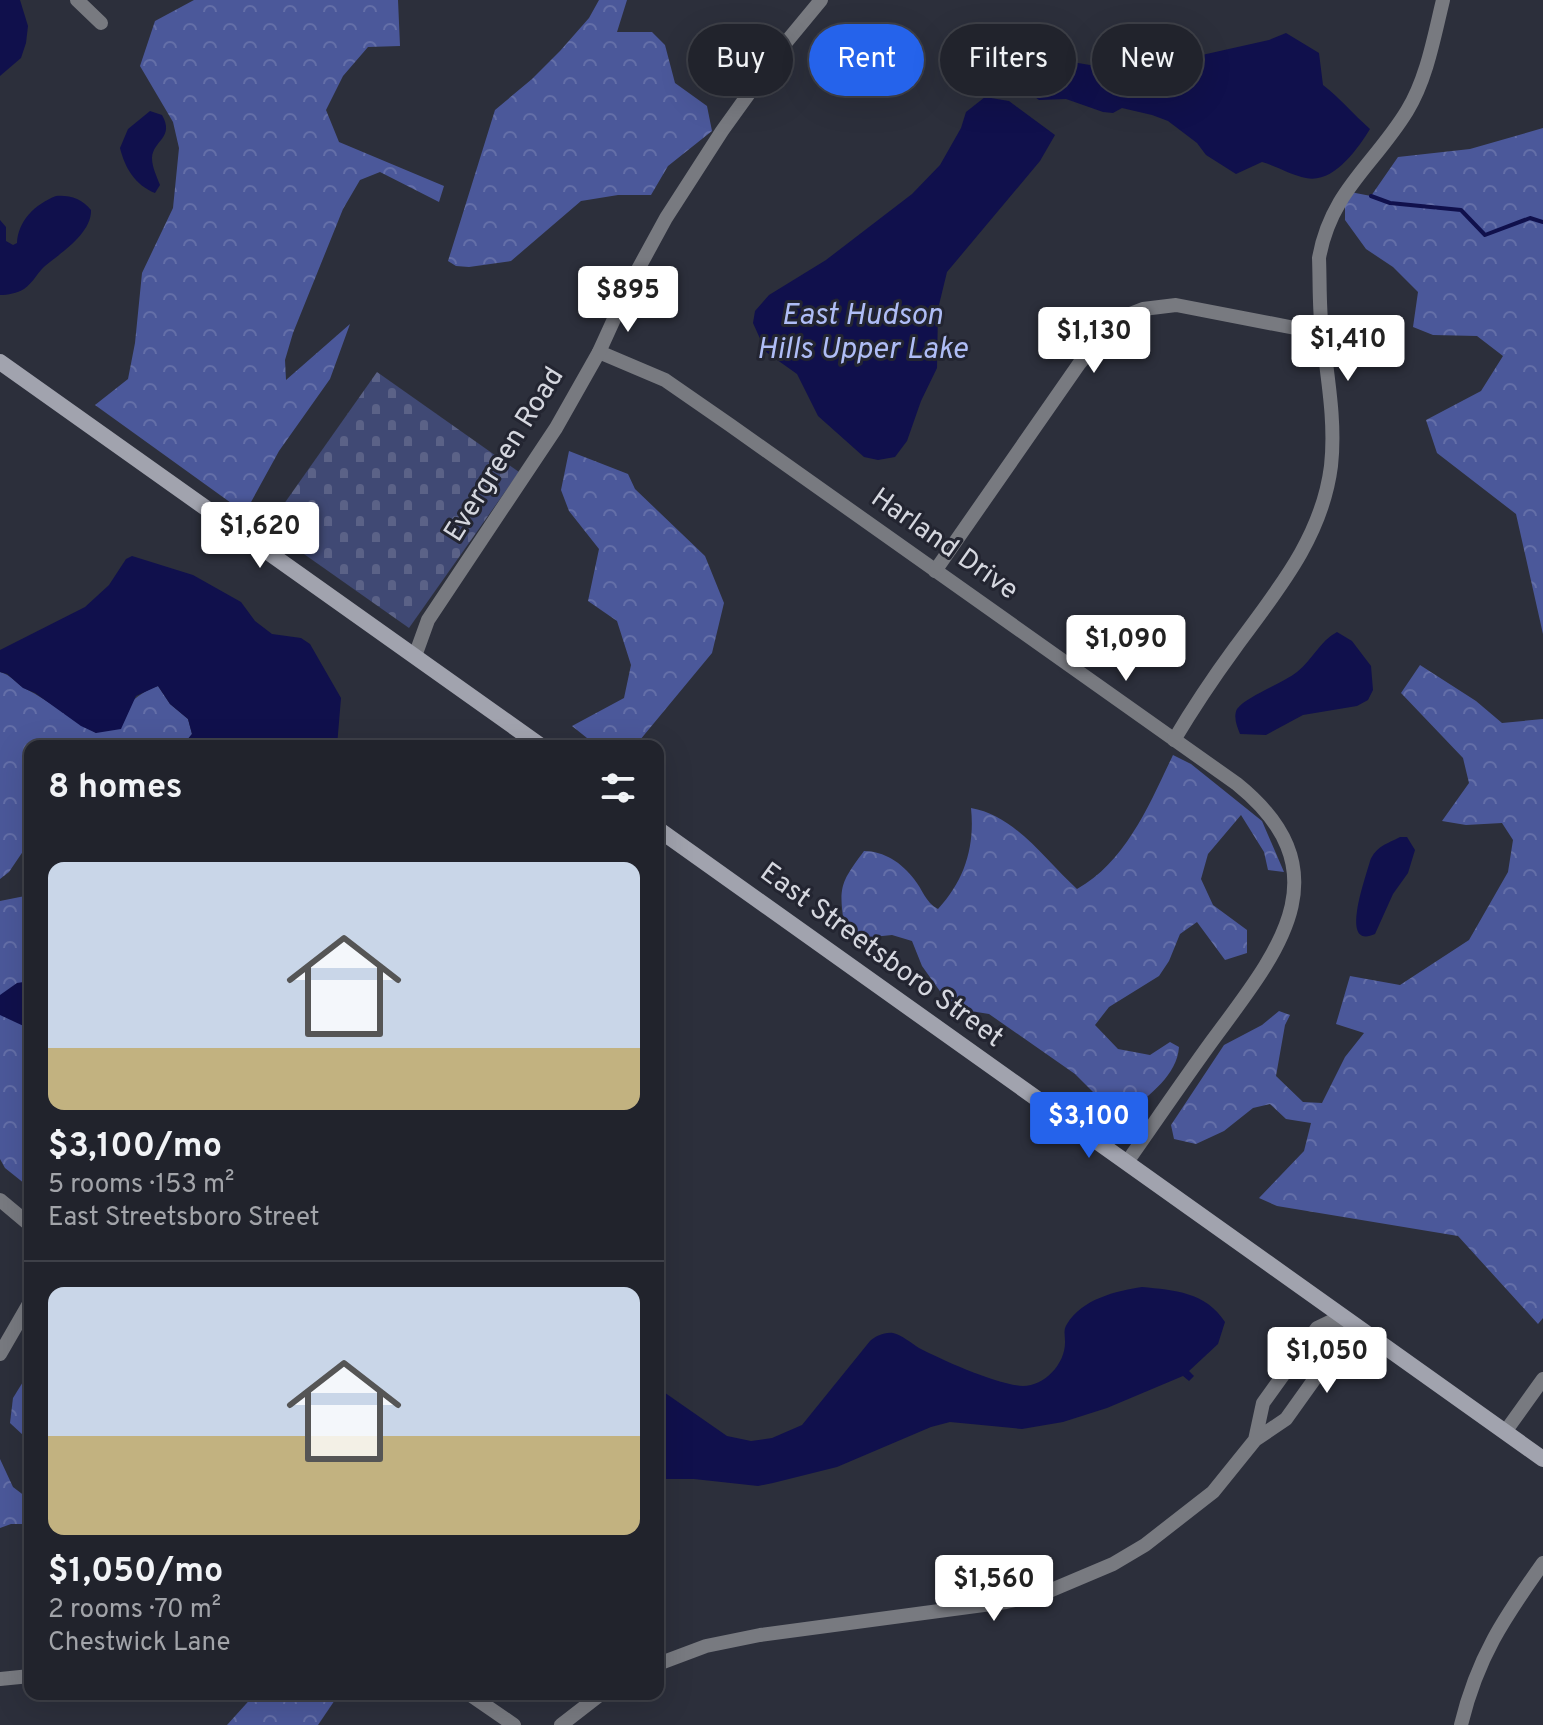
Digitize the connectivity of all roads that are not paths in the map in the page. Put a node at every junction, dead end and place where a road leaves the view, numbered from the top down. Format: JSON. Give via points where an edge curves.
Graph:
{"nodes":[{"id":1,"x":77,"y":0,"type":"edge"},
{"id":2,"x":821,"y":0,"type":"edge"},
{"id":3,"x":1443,"y":0,"type":"edge"},
{"id":4,"x":101,"y":23,"type":"dead end"},
{"id":5,"x":1322,"y":328,"type":"junction"},
{"id":6,"x":599,"y":352,"type":"junction"},
{"id":7,"x":0,"y":362,"type":"edge"},
{"id":8,"x":935,"y":571,"type":"junction"},
{"id":9,"x":415,"y":656,"type":"junction"},
{"id":10,"x":533,"y":740,"type":"edge"},
{"id":11,"x":1174,"y":740,"type":"junction"},
{"id":12,"x":664,"y":833,"type":"edge"},
{"id":13,"x":1127,"y":1162,"type":"junction"},
{"id":14,"x":0,"y":1200,"type":"edge"},
{"id":15,"x":24,"y":1220,"type":"edge"},
{"id":16,"x":24,"y":1312,"type":"edge"},
{"id":17,"x":1342,"y":1316,"type":"junction"},
{"id":18,"x":0,"y":1354,"type":"edge"},
{"id":19,"x":1543,"y":1379,"type":"edge"},
{"id":20,"x":1505,"y":1432,"type":"junction"},
{"id":21,"x":1255,"y":1440,"type":"junction"},
{"id":22,"x":1543,"y":1459,"type":"edge"},
{"id":23,"x":1543,"y":1563,"type":"edge"},
{"id":24,"x":664,"y":1662,"type":"edge"},
{"id":25,"x":24,"y":1677,"type":"edge"},
{"id":26,"x":0,"y":1679,"type":"edge"},
{"id":27,"x":478,"y":1700,"type":"edge"},
{"id":28,"x":593,"y":1700,"type":"edge"},
{"id":29,"x":514,"y":1725,"type":"edge"},
{"id":30,"x":561,"y":1725,"type":"edge"},
{"id":31,"x":1461,"y":1725,"type":"edge"}],
"edges":[{"from":1,"to":4,"type":"street"},
{"from":2,"to":6,"type":"street","name":"Evergreen Road","via":[[683,190]]},
{"from":3,"to":5,"type":"street","via":[[1417,93],[1328,222],[1319,258]]},
{"from":5,"to":8,"type":"street","via":[[1295,328],[1176,305],[1125,316],[1079,364]]},
{"from":5,"to":11,"type":"street","via":[[1332,424],[1321,510],[1303,552]]},
{"from":6,"to":8,"type":"street","name":"Harland Drive","via":[[665,380]]},
{"from":6,"to":9,"type":"street","name":"Evergreen Road","via":[[556,428],[428,620]]},
{"from":7,"to":9,"type":"main road"},
{"from":8,"to":11,"type":"street","name":"Harland Drive"},
{"from":9,"to":10,"type":"main road"},
{"from":11,"to":13,"type":"street","name":"Harland Drive","via":[[1237,784],[1275,821],[1293,864],[1293,896],[1275,950]]},
{"from":12,"to":13,"type":"main road","name":"East Streetsboro Street"},
{"from":13,"to":17,"type":"main road","name":"East Streetsboro Street"},
{"from":14,"to":15,"type":"street"},
{"from":16,"to":18,"type":"street"},
{"from":17,"to":20,"type":"main road","name":"East Streetsboro Street"},
{"from":17,"to":21,"type":"street","via":[[1317,1328],[1263,1403]]},
{"from":17,"to":21,"type":"street","via":[[1341,1342],[1286,1419]]},
{"from":19,"to":20,"type":"street"},
{"from":20,"to":22,"type":"main road","name":"East Streetsboro Street"},
{"from":21,"to":24,"type":"street","via":[[1213,1492],[1145,1545],[1042,1594],[760,1635]]},
{"from":23,"to":31,"type":"street","via":[[1488,1645]]},
{"from":25,"to":26,"type":"street"},
{"from":27,"to":29,"type":"street"},
{"from":28,"to":30,"type":"street"}]}
